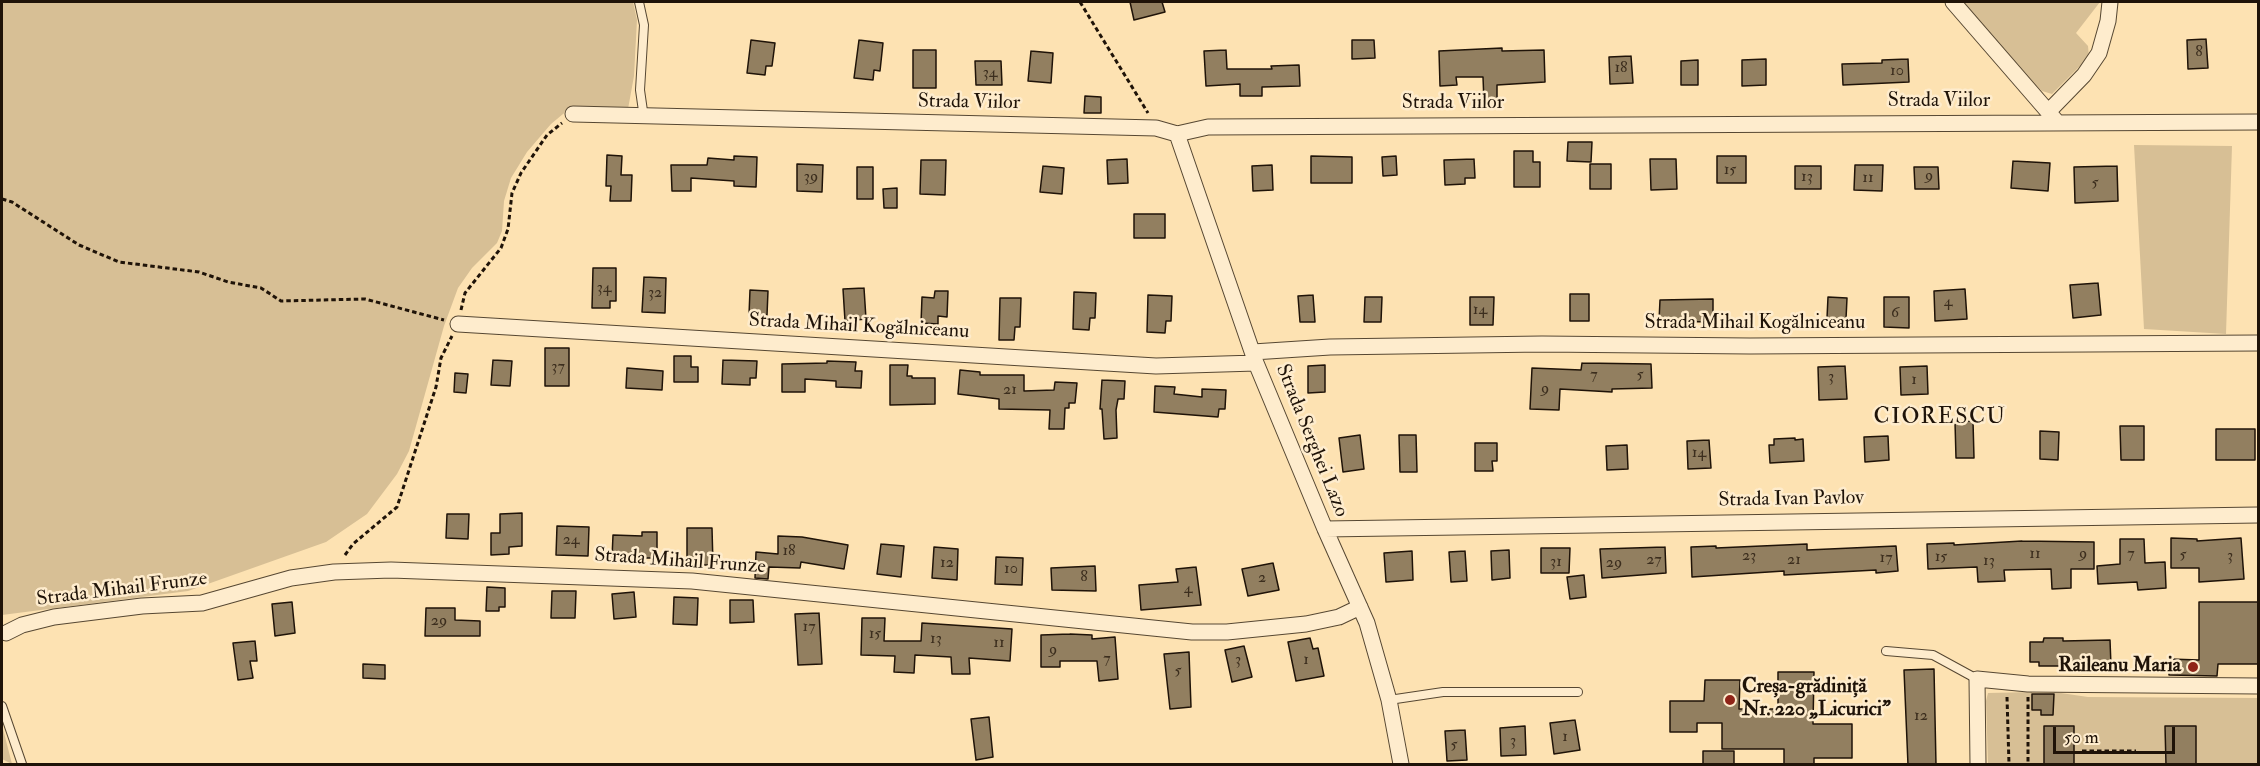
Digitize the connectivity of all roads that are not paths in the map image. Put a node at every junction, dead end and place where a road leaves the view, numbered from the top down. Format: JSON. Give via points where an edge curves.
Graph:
{"nodes":[{"id":1,"x":639,"y":2,"type":"edge"},
{"id":2,"x":1953,"y":2,"type":"edge"},
{"id":3,"x":2110,"y":2,"type":"edge"},
{"id":4,"x":573,"y":114,"type":"road end"},
{"id":5,"x":649,"y":116,"type":"junction"},
{"id":6,"x":2053,"y":117,"type":"junction"},
{"id":7,"x":2259,"y":122,"type":"edge"},
{"id":8,"x":1177,"y":134,"type":"junction"},
{"id":9,"x":458,"y":324,"type":"road end"},
{"id":10,"x":2259,"y":343,"type":"edge"},
{"id":11,"x":1254,"y":358,"type":"junction"},
{"id":12,"x":2259,"y":515,"type":"edge"},
{"id":13,"x":1325,"y":529,"type":"junction"},
{"id":14,"x":1360,"y":607,"type":"junction"},
{"id":15,"x":4,"y":636,"type":"edge"},
{"id":16,"x":1886,"y":651,"type":"dead end"},
{"id":17,"x":1977,"y":679,"type":"junction"},
{"id":18,"x":2259,"y":686,"type":"edge"},
{"id":19,"x":1578,"y":692,"type":"dead end"},
{"id":20,"x":1389,"y":700,"type":"junction"},
{"id":21,"x":2,"y":706,"type":"edge"},
{"id":22,"x":22,"y":765,"type":"edge"},
{"id":23,"x":1401,"y":765,"type":"edge"},
{"id":24,"x":1978,"y":765,"type":"edge"}],
"edges":[{"from":1,"to":5,"type":"lane","via":[[644,25],[640,90],[644,111]]},
{"from":2,"to":6,"type":"street"},
{"from":3,"to":6,"type":"street","via":[[2099,53]]},
{"from":4,"to":5,"type":"street","name":"Strada Viilor"},
{"from":5,"to":8,"type":"street","name":"Strada Viilor","via":[[1156,128]]},
{"from":6,"to":7,"type":"street","name":"Strada Viilor","via":[[2135,124]]},
{"from":6,"to":8,"type":"street","name":"Strada Viilor","via":[[1208,127]]},
{"from":8,"to":11,"type":"street","name":"Strada Serghei Lazo"},
{"from":9,"to":11,"type":"street","name":"Strada Mihail Kogălniceanu","via":[[1156,366]]},
{"from":10,"to":11,"type":"street","name":"Strada Mihail Kogălniceanu","via":[[1330,347]]},
{"from":11,"to":13,"type":"street","name":"Strada Serghei Lazo"},
{"from":12,"to":13,"type":"street","name":"Strada Ivan Pavlov"},
{"from":13,"to":14,"type":"street","name":"Strada Serghei Lazo"},
{"from":14,"to":15,"type":"street","name":"Strada Mihail Frunze","via":[[1339,617],[1306,624],[1192,632],[693,581],[391,570],[291,578],[202,603],[54,617],[22,625]]},
{"from":14,"to":20,"type":"street","name":"Strada Serghei Lazo"},
{"from":16,"to":17,"type":"lane","via":[[1933,656]]},
{"from":17,"to":18,"type":"street","via":[[2028,684]]},
{"from":17,"to":24,"type":"street"},
{"from":19,"to":20,"type":"lane","via":[[1443,692]]},
{"from":20,"to":23,"type":"street","name":"Strada Serghei Lazo"},
{"from":21,"to":22,"type":"lane"}]}
